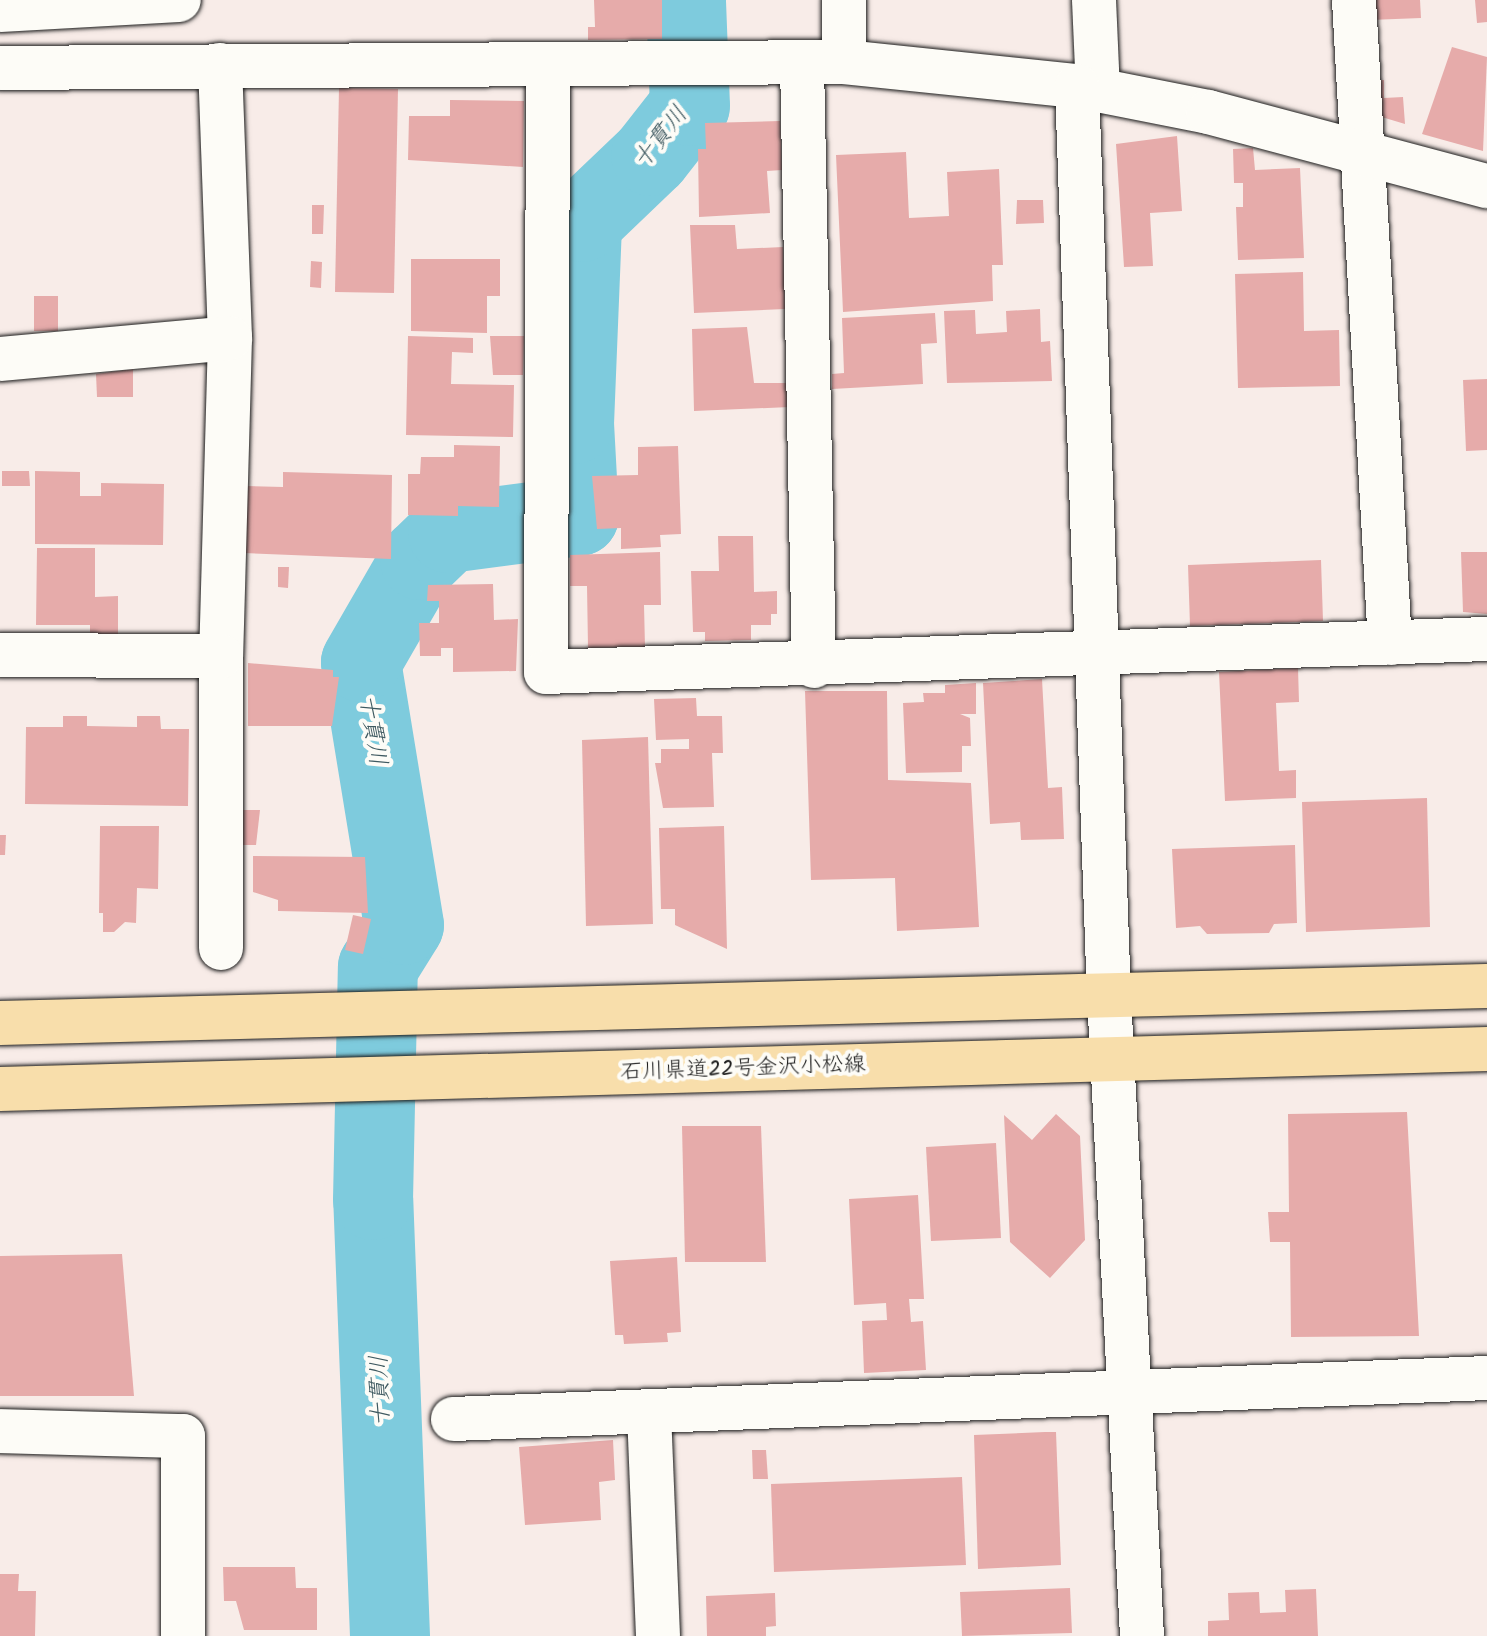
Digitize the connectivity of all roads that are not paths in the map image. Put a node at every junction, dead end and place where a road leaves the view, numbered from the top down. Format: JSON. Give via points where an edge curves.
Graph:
{"nodes":[{"id":1,"x":844,"y":0,"type":"edge"},
{"id":2,"x":1094,"y":0,"type":"edge"},
{"id":3,"x":1354,"y":0,"type":"edge"},
{"id":4,"x":174,"y":2,"type":"edge"},
{"id":5,"x":0,"y":10,"type":"edge"},
{"id":6,"x":823,"y":62,"type":"junction"},
{"id":7,"x":168,"y":65,"type":"junction"},
{"id":8,"x":220,"y":65,"type":"junction"},
{"id":9,"x":548,"y":66,"type":"junction"},
{"id":10,"x":0,"y":68,"type":"edge"},
{"id":11,"x":1088,"y":88,"type":"junction"},
{"id":12,"x":1363,"y":153,"type":"junction"},
{"id":13,"x":1487,"y":186,"type":"edge"},
{"id":14,"x":230,"y":338,"type":"junction"},
{"id":15,"x":0,"y":359,"type":"edge"},
{"id":16,"x":1487,"y":639,"type":"edge"},
{"id":17,"x":1390,"y":643,"type":"junction"},
{"id":18,"x":1098,"y":654,"type":"junction"},
{"id":19,"x":0,"y":655,"type":"edge"},
{"id":20,"x":221,"y":656,"type":"junction"},
{"id":21,"x":814,"y":666,"type":"junction"},
{"id":22,"x":221,"y":948,"type":"dead end"},
{"id":23,"x":1487,"y":986,"type":"edge"},
{"id":24,"x":1109,"y":996,"type":"junction"},
{"id":25,"x":0,"y":1023,"type":"edge"},
{"id":26,"x":1487,"y":1049,"type":"edge"},
{"id":27,"x":1116,"y":1057,"type":"junction"},
{"id":28,"x":0,"y":1089,"type":"edge"},
{"id":29,"x":1487,"y":1378,"type":"edge"},
{"id":30,"x":1130,"y":1393,"type":"junction"},
{"id":31,"x":649,"y":1412,"type":"junction"},
{"id":32,"x":453,"y":1419,"type":"dead end"},
{"id":33,"x":0,"y":1431,"type":"edge"},
{"id":34,"x":183,"y":1636,"type":"edge"},
{"id":35,"x":658,"y":1636,"type":"edge"},
{"id":36,"x":1142,"y":1636,"type":"edge"}],
"edges":[{"from":1,"to":6,"type":"street"},
{"from":2,"to":11,"type":"street"},
{"from":3,"to":12,"type":"street"},
{"from":4,"to":5,"type":"street"},
{"from":4,"to":7,"type":"street"},
{"from":6,"to":9,"type":"street"},
{"from":6,"to":11,"type":"street"},
{"from":6,"to":21,"type":"street"},
{"from":7,"to":8,"type":"street"},
{"from":7,"to":10,"type":"street"},
{"from":8,"to":9,"type":"street"},
{"from":8,"to":14,"type":"street"},
{"from":9,"to":21,"type":"street","via":[[546,672]]},
{"from":11,"to":12,"type":"street"},
{"from":11,"to":18,"type":"street"},
{"from":12,"to":13,"type":"street"},
{"from":12,"to":17,"type":"street"},
{"from":14,"to":15,"type":"street"},
{"from":14,"to":20,"type":"street"},
{"from":16,"to":17,"type":"street"},
{"from":17,"to":18,"type":"street"},
{"from":18,"to":21,"type":"street"},
{"from":18,"to":24,"type":"street"},
{"from":19,"to":20,"type":"street"},
{"from":20,"to":22,"type":"street"},
{"from":23,"to":24,"type":"main road"},
{"from":24,"to":25,"type":"main road"},
{"from":24,"to":27,"type":"street"},
{"from":26,"to":27,"type":"main road","name":"石川県道22号金沢小松線"},
{"from":27,"to":28,"type":"main road","name":"石川県道22号金沢小松線"},
{"from":27,"to":30,"type":"street"},
{"from":29,"to":30,"type":"street"},
{"from":30,"to":31,"type":"street"},
{"from":30,"to":36,"type":"street"},
{"from":31,"to":32,"type":"street"},
{"from":31,"to":35,"type":"street"},
{"from":33,"to":34,"type":"street","via":[[183,1436]]}]}
